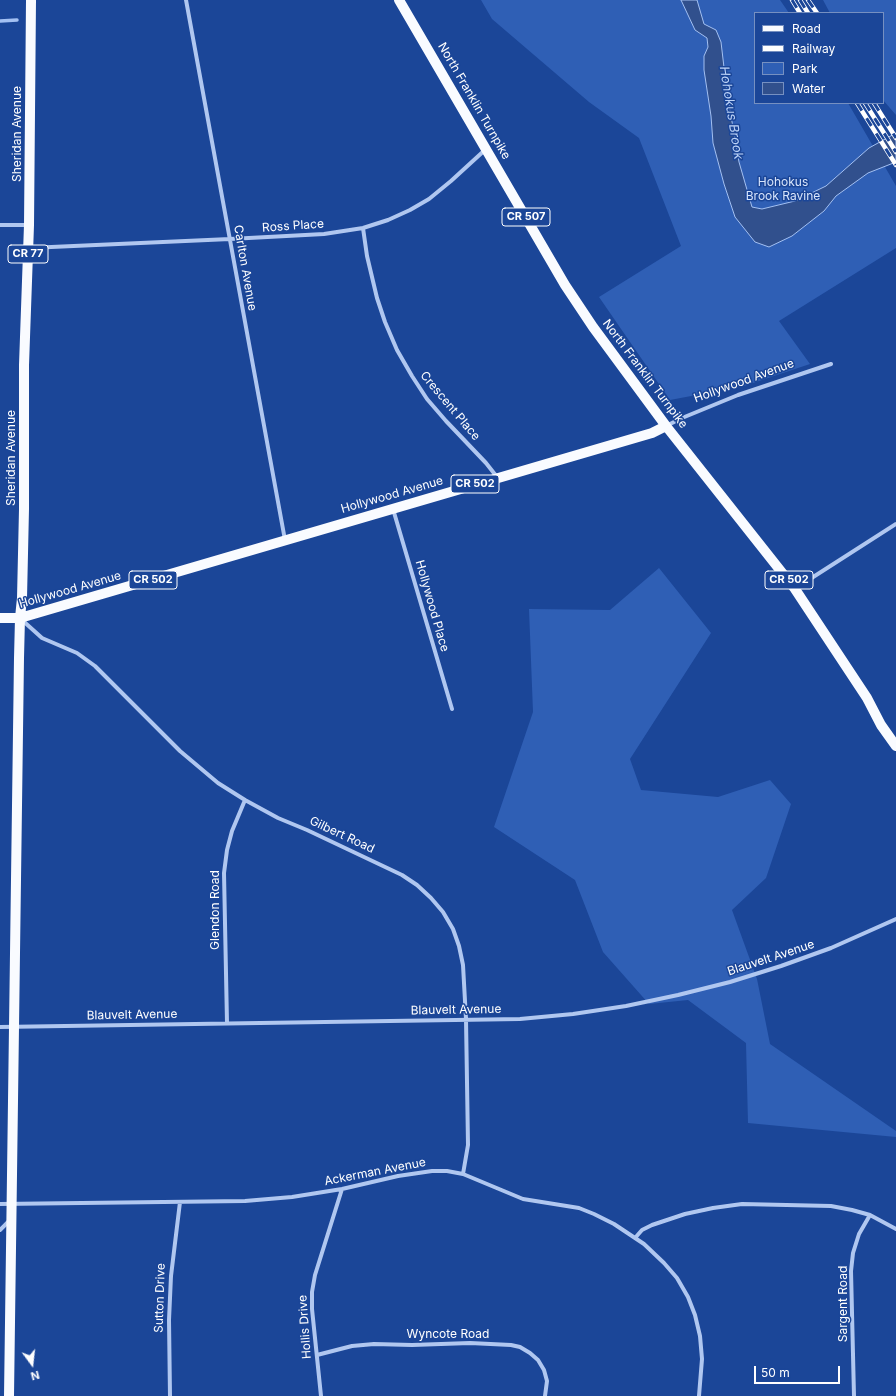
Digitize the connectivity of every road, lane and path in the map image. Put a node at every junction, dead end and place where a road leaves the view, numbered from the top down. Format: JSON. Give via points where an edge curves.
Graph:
{"nodes":[{"id":1,"x":31,"y":0,"type":"edge"},
{"id":2,"x":186,"y":0,"type":"edge"},
{"id":3,"x":400,"y":0,"type":"edge"},
{"id":4,"x":486,"y":148,"type":"junction"},
{"id":5,"x":0,"y":225,"type":"edge"},
{"id":6,"x":29,"y":225,"type":"junction"},
{"id":7,"x":363,"y":228,"type":"junction"},
{"id":8,"x":230,"y":239,"type":"junction"},
{"id":9,"x":28,"y":248,"type":"junction"},
{"id":10,"x":831,"y":364,"type":"dead end"},
{"id":11,"x":666,"y":426,"type":"junction"},
{"id":12,"x":498,"y":477,"type":"junction"},
{"id":13,"x":393,"y":509,"type":"junction"},
{"id":14,"x":896,"y":524,"type":"edge"},
{"id":15,"x":285,"y":540,"type":"junction"},
{"id":16,"x":796,"y":589,"type":"junction"},
{"id":17,"x":0,"y":618,"type":"edge"},
{"id":18,"x":20,"y":618,"type":"junction"},
{"id":19,"x":452,"y":709,"type":"dead end"},
{"id":20,"x":896,"y":746,"type":"edge"},
{"id":21,"x":245,"y":800,"type":"junction"},
{"id":22,"x":896,"y":919,"type":"edge"},
{"id":23,"x":466,"y":1019,"type":"junction"},
{"id":24,"x":227,"y":1023,"type":"junction"},
{"id":25,"x":14,"y":1026,"type":"junction"},
{"id":26,"x":0,"y":1027,"type":"edge"},
{"id":27,"x":463,"y":1174,"type":"junction"},
{"id":28,"x":342,"y":1189,"type":"junction"},
{"id":29,"x":180,"y":1202,"type":"junction"},
{"id":30,"x":0,"y":1204,"type":"edge"},
{"id":31,"x":11,"y":1204,"type":"junction"},
{"id":32,"x":870,"y":1216,"type":"junction"},
{"id":33,"x":11,"y":1220,"type":"junction"},
{"id":34,"x":896,"y":1229,"type":"edge"},
{"id":35,"x":0,"y":1230,"type":"edge"},
{"id":36,"x":635,"y":1238,"type":"junction"},
{"id":37,"x":317,"y":1356,"type":"junction"},
{"id":38,"x":9,"y":1396,"type":"edge"},
{"id":39,"x":170,"y":1396,"type":"edge"},
{"id":40,"x":320,"y":1396,"type":"edge"},
{"id":41,"x":545,"y":1396,"type":"edge"},
{"id":42,"x":699,"y":1396,"type":"edge"},
{"id":43,"x":854,"y":1396,"type":"edge"}],
"edges":[{"from":1,"to":6,"type":"main road","name":"Sheridan Avenue","number":"CR 77"},
{"from":2,"to":8,"type":"street","name":"Carlton Avenue"},
{"from":3,"to":4,"type":"main road","name":"North Franklin Turnpike","number":"CR 507"},
{"from":4,"to":7,"type":"street","name":"Ross Place","via":[[429,199],[388,220]]},
{"from":4,"to":11,"type":"main road","name":"North Franklin Turnpike","number":"CR 507","via":[[564,284],[592,327]]},
{"from":5,"to":6,"type":"street"},
{"from":6,"to":9,"type":"main road","name":"Sheridan Avenue","number":"CR 77"},
{"from":7,"to":8,"type":"street","name":"Ross Place","via":[[324,234]]},
{"from":7,"to":12,"type":"street","name":"Crescent Place","via":[[377,298],[397,350],[427,399]]},
{"from":8,"to":9,"type":"street","name":"Ross Place"},
{"from":8,"to":15,"type":"street","name":"Carlton Avenue"},
{"from":9,"to":18,"type":"main road","name":"Sheridan Avenue","number":"CR 77"},
{"from":10,"to":11,"type":"street","name":"Hollywood Avenue","via":[[738,395]]},
{"from":11,"to":12,"type":"main road","name":"Hollywood Avenue","number":"CR 502","via":[[652,433]]},
{"from":11,"to":16,"type":"main road","name":"North Franklin Turnpike","number":"CR 502"},
{"from":12,"to":13,"type":"main road","name":"Hollywood Avenue","number":"CR 502"},
{"from":13,"to":15,"type":"main road","name":"Hollywood Avenue","number":"CR 502"},
{"from":13,"to":19,"type":"street","name":"Hollywood Place"},
{"from":14,"to":16,"type":"street"},
{"from":15,"to":18,"type":"main road","name":"Hollywood Avenue","number":"CR 502"},
{"from":16,"to":20,"type":"main road","name":"North Franklin Turnpike","number":"CR 502"},
{"from":17,"to":18,"type":"main road","name":"Hollywood Avenue","number":"CR 502"},
{"from":18,"to":21,"type":"street","name":"Gilbert Road","via":[[42,638],[77,653],[95,666],[194,763],[218,783]]},
{"from":18,"to":25,"type":"main road","name":"Sheridan Avenue","number":"CR 77"},
{"from":21,"to":23,"type":"street","name":"Gilbert Road","via":[[278,818],[402,875],[431,898],[453,929],[459,946],[464,965]]},
{"from":21,"to":24,"type":"street","name":"Glendon Road","via":[[232,831],[224,873]]},
{"from":22,"to":23,"type":"street","name":"Blauvelt Avenue","via":[[781,966],[678,996],[573,1014],[520,1019]]},
{"from":23,"to":24,"type":"street","name":"Blauvelt Avenue"},
{"from":23,"to":27,"type":"street","name":"Gilbert Road","via":[[468,1145]]},
{"from":24,"to":25,"type":"street","name":"Blauvelt Avenue"},
{"from":25,"to":26,"type":"street","name":"Blauvelt Avenue"},
{"from":25,"to":31,"type":"main road","name":"Sheridan Avenue","number":"CR 77"},
{"from":27,"to":28,"type":"street","name":"Ackerman Avenue","via":[[432,1171]]},
{"from":27,"to":36,"type":"street","name":"Ackerman Avenue","via":[[523,1198],[579,1208],[614,1224]]},
{"from":28,"to":29,"type":"street","name":"Ackerman Avenue","via":[[292,1197]]},
{"from":28,"to":37,"type":"street","name":"Hollis Drive","via":[[312,1292]]},
{"from":29,"to":31,"type":"street","name":"Ackerman Avenue"},
{"from":29,"to":39,"type":"street","name":"Sutton Drive","via":[[170,1276]]},
{"from":30,"to":31,"type":"street","name":"Ackerman Avenue"},
{"from":31,"to":33,"type":"main road","name":"Sheridan Avenue","number":"CR 77"},
{"from":32,"to":34,"type":"street"},
{"from":32,"to":36,"type":"street","via":[[831,1206],[742,1204],[685,1214],[652,1225],[642,1230]]},
{"from":32,"to":43,"type":"street","name":"Sargent Road","via":[[859,1234],[851,1271]]},
{"from":33,"to":35,"type":"street"},
{"from":33,"to":38,"type":"main road","name":"Sheridan Avenue","number":"CR 77"},
{"from":36,"to":42,"type":"street","name":"Ackerman Avenue","via":[[668,1268],[693,1309],[700,1336],[702,1358]]},
{"from":37,"to":40,"type":"street","name":"Hollis Drive"},
{"from":37,"to":41,"type":"street","name":"Wyncote Road","via":[[352,1346],[374,1344],[511,1345],[530,1353],[538,1360],[544,1370]]}]}
